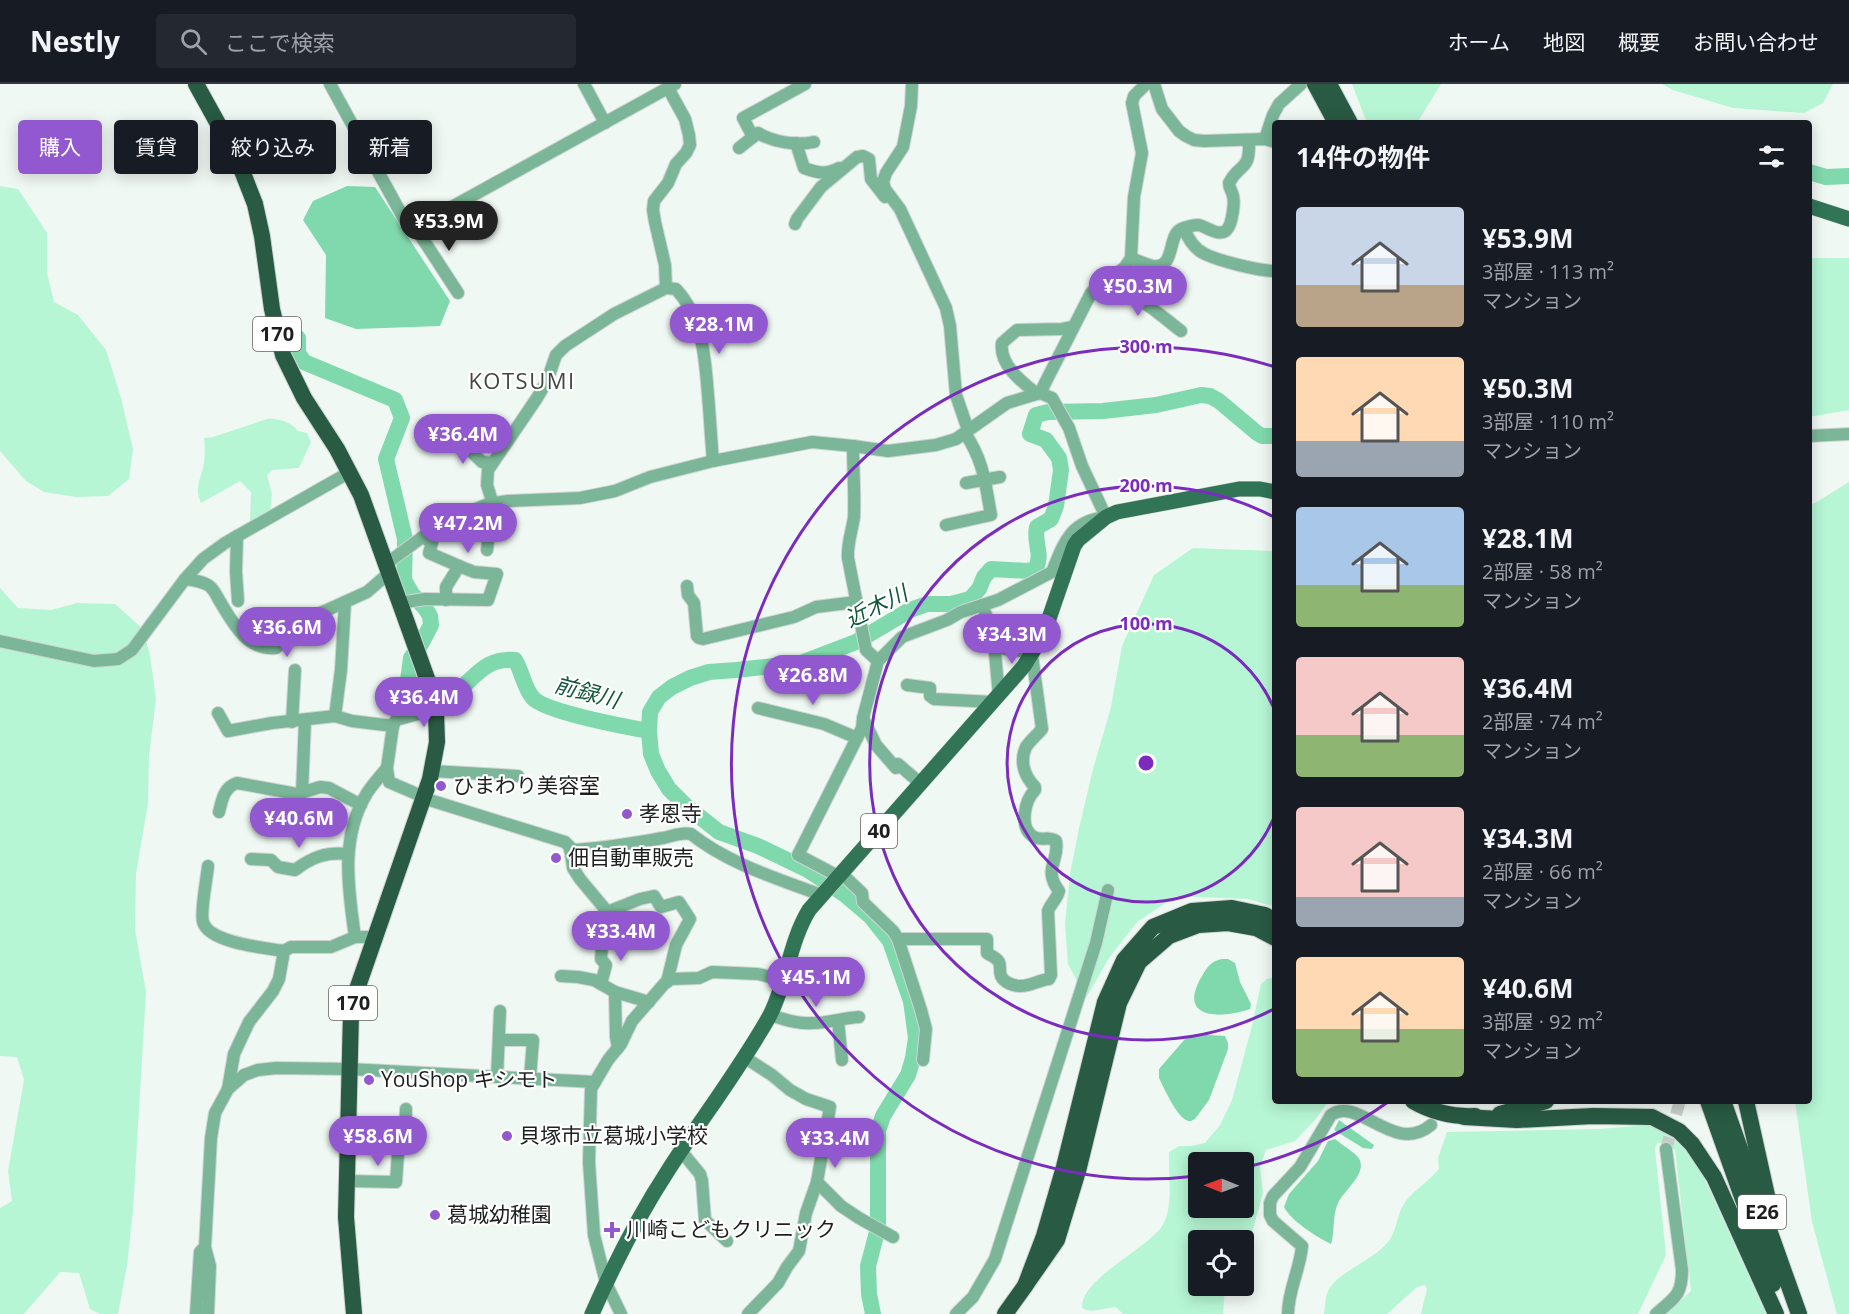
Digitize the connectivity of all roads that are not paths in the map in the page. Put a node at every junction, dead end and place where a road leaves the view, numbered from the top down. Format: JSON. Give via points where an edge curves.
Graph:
{"nodes":[{"id":1,"x":196,"y":84,"type":"edge"},
{"id":2,"x":330,"y":84,"type":"edge"},
{"id":3,"x":584,"y":84,"type":"edge"},
{"id":4,"x":805,"y":84,"type":"edge"},
{"id":5,"x":912,"y":84,"type":"edge"},
{"id":6,"x":1146,"y":84,"type":"edge"},
{"id":7,"x":1154,"y":84,"type":"edge"},
{"id":8,"x":1300,"y":84,"type":"edge"},
{"id":9,"x":1315,"y":84,"type":"edge"},
{"id":10,"x":1329,"y":84,"type":"edge"},
{"id":11,"x":672,"y":86,"type":"edge"},
{"id":12,"x":1272,"y":120,"type":"edge"},
{"id":13,"x":1334,"y":120,"type":"edge"},
{"id":14,"x":1348,"y":120,"type":"edge"},
{"id":15,"x":605,"y":123,"type":"junction"},
{"id":16,"x":1272,"y":124,"type":"edge"},
{"id":17,"x":753,"y":137,"type":"junction"},
{"id":18,"x":1249,"y":140,"type":"junction"},
{"id":19,"x":1270,"y":141,"type":"edge"},
{"id":20,"x":814,"y":142,"type":"dead end"},
{"id":21,"x":796,"y":143,"type":"junction"},
{"id":22,"x":739,"y":148,"type":"dead end"},
{"id":23,"x":854,"y":160,"type":"junction"},
{"id":24,"x":1812,"y":207,"type":"edge"},
{"id":25,"x":903,"y":218,"type":"junction"},
{"id":26,"x":1849,"y":219,"type":"edge"},
{"id":27,"x":795,"y":224,"type":"dead end"},
{"id":28,"x":415,"y":227,"type":"junction"},
{"id":29,"x":1184,"y":228,"type":"junction"},
{"id":30,"x":1131,"y":258,"type":"junction"},
{"id":31,"x":1272,"y":270,"type":"edge"},
{"id":32,"x":1104,"y":283,"type":"junction"},
{"id":33,"x":666,"y":288,"type":"junction"},
{"id":34,"x":458,"y":293,"type":"dead end"},
{"id":35,"x":1073,"y":327,"type":"junction"},
{"id":36,"x":1180,"y":331,"type":"dead end"},
{"id":37,"x":1039,"y":393,"type":"junction"},
{"id":38,"x":450,"y":431,"type":"dead end"},
{"id":39,"x":967,"y":432,"type":"junction"},
{"id":40,"x":1849,"y":434,"type":"edge"},
{"id":41,"x":1812,"y":436,"type":"edge"},
{"id":42,"x":853,"y":446,"type":"junction"},
{"id":43,"x":713,"y":461,"type":"junction"},
{"id":44,"x":492,"y":463,"type":"junction"},
{"id":45,"x":350,"y":472,"type":"junction"},
{"id":46,"x":1000,"y":477,"type":"dead end"},
{"id":47,"x":985,"y":479,"type":"junction"},
{"id":48,"x":966,"y":483,"type":"dead end"},
{"id":49,"x":1272,"y":492,"type":"edge"},
{"id":50,"x":493,"y":504,"type":"junction"},
{"id":51,"x":476,"y":509,"type":"junction"},
{"id":52,"x":1106,"y":517,"type":"junction"},
{"id":53,"x":946,"y":525,"type":"dead end"},
{"id":54,"x":237,"y":536,"type":"junction"},
{"id":55,"x":423,"y":537,"type":"junction"},
{"id":56,"x":488,"y":550,"type":"dead end"},
{"id":57,"x":459,"y":566,"type":"junction"},
{"id":58,"x":388,"y":568,"type":"junction"},
{"id":59,"x":185,"y":579,"type":"junction"},
{"id":60,"x":687,"y":586,"type":"dead end"},
{"id":61,"x":446,"y":600,"type":"junction"},
{"id":62,"x":238,"y":601,"type":"dead end"},
{"id":63,"x":345,"y":602,"type":"junction"},
{"id":64,"x":400,"y":603,"type":"junction"},
{"id":65,"x":856,"y":604,"type":"junction"},
{"id":66,"x":982,"y":605,"type":"junction"},
{"id":67,"x":0,"y":641,"type":"edge"},
{"id":68,"x":995,"y":647,"type":"junction"},
{"id":69,"x":1033,"y":654,"type":"junction"},
{"id":70,"x":878,"y":661,"type":"junction"},
{"id":71,"x":295,"y":670,"type":"dead end"},
{"id":72,"x":907,"y":685,"type":"dead end"},
{"id":73,"x":996,"y":699,"type":"junction"},
{"id":74,"x":435,"y":704,"type":"junction"},
{"id":75,"x":758,"y":708,"type":"dead end"},
{"id":76,"x":218,"y":713,"type":"dead end"},
{"id":77,"x":335,"y":716,"type":"junction"},
{"id":78,"x":863,"y":718,"type":"junction"},
{"id":79,"x":298,"y":721,"type":"junction"},
{"id":80,"x":393,"y":726,"type":"junction"},
{"id":81,"x":857,"y":738,"type":"junction"},
{"id":82,"x":387,"y":768,"type":"junction"},
{"id":83,"x":432,"y":771,"type":"junction"},
{"id":84,"x":518,"y":776,"type":"dead end"},
{"id":85,"x":921,"y":784,"type":"junction"},
{"id":86,"x":302,"y":793,"type":"junction"},
{"id":87,"x":424,"y":798,"type":"junction"},
{"id":88,"x":361,"y":805,"type":"junction"},
{"id":89,"x":219,"y":812,"type":"dead end"},
{"id":90,"x":570,"y":850,"type":"junction"},
{"id":91,"x":347,"y":854,"type":"junction"},
{"id":92,"x":251,"y":859,"type":"dead end"},
{"id":93,"x":208,"y":866,"type":"dead end"},
{"id":94,"x":840,"y":875,"type":"junction"},
{"id":95,"x":1108,"y":890,"type":"dead end"},
{"id":96,"x":821,"y":895,"type":"junction"},
{"id":97,"x":607,"y":912,"type":"junction"},
{"id":98,"x":1272,"y":919,"type":"edge"},
{"id":99,"x":581,"y":934,"type":"dead end"},
{"id":100,"x":608,"y":934,"type":"junction"},
{"id":101,"x":629,"y":934,"type":"dead end"},
{"id":102,"x":1272,"y":936,"type":"edge"},
{"id":103,"x":355,"y":937,"type":"junction"},
{"id":104,"x":375,"y":937,"type":"junction"},
{"id":105,"x":898,"y":939,"type":"junction"},
{"id":106,"x":284,"y":951,"type":"junction"},
{"id":107,"x":561,"y":976,"type":"dead end"},
{"id":108,"x":783,"y":980,"type":"junction"},
{"id":109,"x":667,"y":981,"type":"junction"},
{"id":110,"x":601,"y":984,"type":"junction"},
{"id":111,"x":615,"y":992,"type":"junction"},
{"id":112,"x":649,"y":1002,"type":"junction"},
{"id":113,"x":500,"y":1011,"type":"dead end"},
{"id":114,"x":770,"y":1015,"type":"junction"},
{"id":115,"x":859,"y":1017,"type":"dead end"},
{"id":116,"x":838,"y":1021,"type":"junction"},
{"id":117,"x":499,"y":1040,"type":"junction"},
{"id":118,"x":618,"y":1048,"type":"junction"},
{"id":119,"x":744,"y":1058,"type":"junction"},
{"id":120,"x":842,"y":1060,"type":"dead end"},
{"id":121,"x":924,"y":1060,"type":"dead end"},
{"id":122,"x":349,"y":1069,"type":"junction"},
{"id":123,"x":497,"y":1077,"type":"junction"},
{"id":124,"x":530,"y":1078,"type":"junction"},
{"id":125,"x":595,"y":1082,"type":"junction"},
{"id":126,"x":228,"y":1089,"type":"junction"},
{"id":127,"x":1418,"y":1104,"type":"edge"},
{"id":128,"x":1536,"y":1104,"type":"edge"},
{"id":129,"x":1747,"y":1104,"type":"edge"},
{"id":130,"x":1717,"y":1106,"type":"edge"},
{"id":131,"x":406,"y":1109,"type":"dead end"},
{"id":132,"x":1464,"y":1117,"type":"junction"},
{"id":133,"x":1431,"y":1125,"type":"dead end"},
{"id":134,"x":348,"y":1138,"type":"junction"},
{"id":135,"x":399,"y":1139,"type":"junction"},
{"id":136,"x":1666,"y":1149,"type":"tunnel mouth"},
{"id":137,"x":681,"y":1151,"type":"junction"},
{"id":138,"x":346,"y":1181,"type":"junction"},
{"id":139,"x":817,"y":1182,"type":"junction"},
{"id":140,"x":893,"y":1237,"type":"dead end"},
{"id":141,"x":727,"y":1240,"type":"dead end"},
{"id":142,"x":205,"y":1247,"type":"junction"},
{"id":143,"x":606,"y":1283,"type":"junction"},
{"id":144,"x":1025,"y":1286,"type":"junction"},
{"id":145,"x":196,"y":1314,"type":"edge"},
{"id":146,"x":208,"y":1314,"type":"edge"},
{"id":147,"x":354,"y":1314,"type":"edge"},
{"id":148,"x":592,"y":1314,"type":"edge"},
{"id":149,"x":621,"y":1314,"type":"edge"},
{"id":150,"x":748,"y":1314,"type":"edge"},
{"id":151,"x":956,"y":1314,"type":"edge"},
{"id":152,"x":1005,"y":1314,"type":"edge"},
{"id":153,"x":1288,"y":1314,"type":"edge"},
{"id":154,"x":1656,"y":1314,"type":"edge"},
{"id":155,"x":1776,"y":1314,"type":"edge"},
{"id":156,"x":1784,"y":1314,"type":"edge"},
{"id":157,"x":1800,"y":1314,"type":"edge"}],
"edges":[{"from":1,"to":45,"type":"highway","number":"170","via":[[237,158],[255,204],[283,355],[304,398]]},
{"from":2,"to":28,"type":"street","via":[[410,230]]},
{"from":3,"to":15,"type":"street"},
{"from":4,"to":17,"type":"street","via":[[743,118]]},
{"from":5,"to":25,"type":"street","via":[[903,147],[883,182]]},
{"from":6,"to":30,"type":"street","via":[[1132,103],[1142,153],[1134,197]]},
{"from":7,"to":18,"type":"street","via":[[1162,109],[1186,136],[1204,141]]},
{"from":8,"to":12,"type":"street","via":[[1280,104]]},
{"from":9,"to":13,"type":"highway"},
{"from":10,"to":14,"type":"highway"},
{"from":11,"to":15,"type":"street"},
{"from":11,"to":33,"type":"street","via":[[690,145],[654,201]]},
{"from":15,"to":28,"type":"street"},
{"from":16,"to":19,"type":"street"},
{"from":17,"to":21,"type":"street","via":[[758,133]]},
{"from":17,"to":22,"type":"street"},
{"from":18,"to":19,"type":"street"},
{"from":18,"to":29,"type":"street","via":[[1248,162],[1229,183],[1234,205],[1228,228],[1223,233],[1202,226]]},
{"from":20,"to":21,"type":"street"},
{"from":21,"to":23,"type":"street","via":[[804,168],[822,174]]},
{"from":23,"to":25,"type":"street","via":[[867,156],[871,179]]},
{"from":23,"to":27,"type":"street","via":[[821,188]]},
{"from":24,"to":26,"type":"main road"},
{"from":25,"to":39,"type":"street","via":[[946,308],[957,395]]},
{"from":28,"to":34,"type":"street"},
{"from":29,"to":30,"type":"street","via":[[1175,234],[1171,253],[1160,266]]},
{"from":29,"to":31,"type":"street","via":[[1192,244],[1204,254]]},
{"from":30,"to":32,"type":"street"},
{"from":32,"to":35,"type":"street","via":[[1091,293]]},
{"from":32,"to":36,"type":"street","via":[[1137,299]]},
{"from":33,"to":43,"type":"street","via":[[676,289],[695,318],[704,352]]},
{"from":33,"to":44,"type":"street","via":[[614,314],[556,355],[537,398]]},
{"from":35,"to":37,"type":"street"},
{"from":35,"to":37,"type":"street","via":[[1017,330],[1002,343],[1005,362],[1021,381]]},
{"from":37,"to":39,"type":"street","via":[[1007,403]]},
{"from":37,"to":52,"type":"street","via":[[1052,399],[1070,428],[1082,466]]},
{"from":38,"to":44,"type":"street","via":[[482,462]]},
{"from":39,"to":42,"type":"street","via":[[936,445],[888,451]]},
{"from":39,"to":47,"type":"street"},
{"from":40,"to":41,"type":"street"},
{"from":42,"to":43,"type":"street","via":[[812,442]]},
{"from":42,"to":65,"type":"street","via":[[854,512],[847,546]]},
{"from":43,"to":50,"type":"street","via":[[650,477],[615,492]]},
{"from":44,"to":50,"type":"street","via":[[486,477]]},
{"from":45,"to":54,"type":"street"},
{"from":45,"to":58,"type":"highway","number":"170"},
{"from":46,"to":47,"type":"street"},
{"from":47,"to":48,"type":"street"},
{"from":47,"to":53,"type":"street","via":[[991,515]]},
{"from":49,"to":52,"type":"main road","number":"40","via":[[1239,489]]},
{"from":50,"to":51,"type":"street"},
{"from":51,"to":55,"type":"street","via":[[440,524]]},
{"from":51,"to":56,"type":"street","via":[[490,524]]},
{"from":52,"to":66,"type":"street","via":[[1092,518],[1073,531],[1065,540],[1052,572]]},
{"from":52,"to":69,"type":"main road","number":"40","via":[[1074,546]]},
{"from":54,"to":59,"type":"street","via":[[203,559]]},
{"from":54,"to":62,"type":"street"},
{"from":55,"to":57,"type":"street","via":[[432,543],[429,553]]},
{"from":55,"to":58,"type":"street"},
{"from":57,"to":61,"type":"street","via":[[446,587]]},
{"from":57,"to":61,"type":"street","via":[[497,574],[488,600]]},
{"from":58,"to":63,"type":"street","via":[[368,592]]},
{"from":58,"to":64,"type":"highway","number":"170"},
{"from":59,"to":63,"type":"street","via":[[209,585],[244,637],[262,647],[276,648],[305,620]]},
{"from":59,"to":67,"type":"street","via":[[132,650],[118,658],[94,661]]},
{"from":60,"to":65,"type":"street","via":[[694,603],[697,636],[703,639],[794,617],[829,604]]},
{"from":61,"to":64,"type":"street"},
{"from":63,"to":77,"type":"street"},
{"from":64,"to":74,"type":"highway","number":"170"},
{"from":65,"to":70,"type":"street","via":[[866,650]]},
{"from":66,"to":68,"type":"street"},
{"from":66,"to":70,"type":"street","via":[[902,637]]},
{"from":68,"to":69,"type":"street"},
{"from":68,"to":73,"type":"street"},
{"from":69,"to":73,"type":"main road","number":"40"},
{"from":69,"to":105,"type":"street","via":[[1042,729],[1026,747],[1024,756],[1026,778],[1035,790],[1029,796],[1024,819],[1032,836],[1053,838],[1058,848],[1051,877],[1059,891],[1048,911],[1051,975],[1029,986],[1008,983],[1001,977],[997,959],[987,953],[987,939]]},
{"from":70,"to":78,"type":"street"},
{"from":71,"to":79,"type":"street"},
{"from":72,"to":73,"type":"street","via":[[930,688],[934,699]]},
{"from":73,"to":85,"type":"main road","number":"40"},
{"from":74,"to":80,"type":"street","via":[[396,720]]},
{"from":74,"to":83,"type":"highway","number":"170","via":[[437,742]]},
{"from":75,"to":81,"type":"street","via":[[824,724]]},
{"from":76,"to":79,"type":"street","via":[[228,730]]},
{"from":77,"to":79,"type":"street"},
{"from":77,"to":80,"type":"street"},
{"from":78,"to":81,"type":"street"},
{"from":78,"to":85,"type":"street","via":[[876,745],[896,768],[898,764]]},
{"from":79,"to":86,"type":"street"},
{"from":80,"to":82,"type":"street"},
{"from":81,"to":94,"type":"street","via":[[798,855]]},
{"from":82,"to":87,"type":"street","via":[[389,782]]},
{"from":82,"to":88,"type":"street"},
{"from":83,"to":84,"type":"street"},
{"from":83,"to":87,"type":"highway","number":"170"},
{"from":85,"to":94,"type":"main road","number":"40"},
{"from":86,"to":88,"type":"street","via":[[329,788]]},
{"from":86,"to":89,"type":"street","via":[[237,783],[224,794]]},
{"from":87,"to":90,"type":"street","via":[[553,838],[564,842]]},
{"from":87,"to":104,"type":"highway","number":"170"},
{"from":88,"to":91,"type":"street"},
{"from":90,"to":96,"type":"street","via":[[685,832],[724,857]]},
{"from":90,"to":97,"type":"street","via":[[573,868]]},
{"from":91,"to":92,"type":"street","via":[[322,854],[295,870],[278,867],[270,860]]},
{"from":91,"to":103,"type":"street"},
{"from":93,"to":106,"type":"street","via":[[202,921],[206,929],[234,943]]},
{"from":94,"to":96,"type":"main road","number":"40"},
{"from":94,"to":105,"type":"street","via":[[862,892],[863,902]]},
{"from":95,"to":151,"type":"street","via":[[1096,943],[995,1259],[973,1297]]},
{"from":96,"to":108,"type":"main road","number":"40","via":[[801,923]]},
{"from":97,"to":100,"type":"street"},
{"from":97,"to":109,"type":"street","via":[[654,896],[661,907],[679,902],[690,919],[676,945]]},
{"from":98,"to":144,"type":"highway","via":[[1232,908],[1192,911],[1153,927],[1124,960],[1105,1002],[1064,1167]]},
{"from":99,"to":100,"type":"street"},
{"from":100,"to":101,"type":"street"},
{"from":100,"to":110,"type":"street","via":[[601,959],[606,970]]},
{"from":102,"to":144,"type":"highway","via":[[1256,928],[1228,923],[1198,925],[1169,936],[1139,962],[1119,1002],[1078,1172],[1057,1240]]},
{"from":103,"to":104,"type":"street"},
{"from":103,"to":106,"type":"street","via":[[332,947],[291,947]]},
{"from":104,"to":122,"type":"highway","number":"170","via":[[351,1013]]},
{"from":105,"to":121,"type":"street","via":[[926,1029]]},
{"from":106,"to":126,"type":"street","via":[[279,979],[249,1022],[234,1054]]},
{"from":107,"to":110,"type":"street"},
{"from":108,"to":109,"type":"street","via":[[758,974],[712,972],[699,978]]},
{"from":108,"to":114,"type":"main road","number":"40"},
{"from":109,"to":112,"type":"street"},
{"from":110,"to":111,"type":"street"},
{"from":111,"to":112,"type":"street"},
{"from":111,"to":118,"type":"street"},
{"from":112,"to":118,"type":"street","via":[[632,1021]]},
{"from":113,"to":117,"type":"street"},
{"from":114,"to":116,"type":"street","via":[[810,1024]]},
{"from":114,"to":119,"type":"main road","number":"40"},
{"from":115,"to":116,"type":"street"},
{"from":116,"to":120,"type":"street"},
{"from":117,"to":123,"type":"street"},
{"from":117,"to":124,"type":"street","via":[[533,1040]]},
{"from":118,"to":125,"type":"street"},
{"from":119,"to":137,"type":"main road","number":"40"},
{"from":119,"to":139,"type":"street","via":[[806,1099],[830,1107]]},
{"from":122,"to":123,"type":"street"},
{"from":122,"to":126,"type":"street","via":[[258,1070],[244,1075]]},
{"from":122,"to":134,"type":"highway","number":"170"},
{"from":123,"to":124,"type":"street"},
{"from":124,"to":125,"type":"street"},
{"from":125,"to":143,"type":"street","via":[[591,1089],[589,1162],[594,1235]]},
{"from":126,"to":142,"type":"street","via":[[216,1113],[211,1138]]},
{"from":127,"to":132,"type":"highway"},
{"from":128,"to":132,"type":"highway","via":[[1495,1116]]},
{"from":129,"to":157,"type":"highway","via":[[1764,1185]]},
{"from":130,"to":156,"type":"highway","number":"E26"},
{"from":130,"to":157,"type":"highway","number":"E26"},
{"from":131,"to":135,"type":"street","via":[[405,1134]]},
{"from":132,"to":155,"type":"highway","via":[[1652,1117],[1679,1131],[1692,1143],[1714,1177]]},
{"from":133,"to":153,"type":"street","via":[[1423,1132],[1400,1134],[1351,1112],[1337,1111],[1326,1121],[1300,1167],[1270,1203],[1273,1221],[1302,1246]]},
{"from":134,"to":135,"type":"street"},
{"from":134,"to":138,"type":"highway","number":"170"},
{"from":135,"to":138,"type":"street","via":[[396,1182]]},
{"from":136,"to":154,"type":"street","via":[[1682,1281],[1678,1294]]},
{"from":137,"to":141,"type":"street","via":[[700,1174],[705,1220]]},
{"from":137,"to":143,"type":"main road","number":"40","via":[[652,1195]]},
{"from":138,"to":147,"type":"highway","number":"170","via":[[346,1237]]},
{"from":139,"to":140,"type":"street","via":[[841,1206]]},
{"from":139,"to":150,"type":"street","via":[[799,1251],[778,1283]]},
{"from":142,"to":145,"type":"street","via":[[200,1251]]},
{"from":142,"to":146,"type":"street","via":[[210,1266]]},
{"from":143,"to":148,"type":"main road","number":"40"},
{"from":143,"to":149,"type":"street"},
{"from":144,"to":152,"type":"highway"}]}
